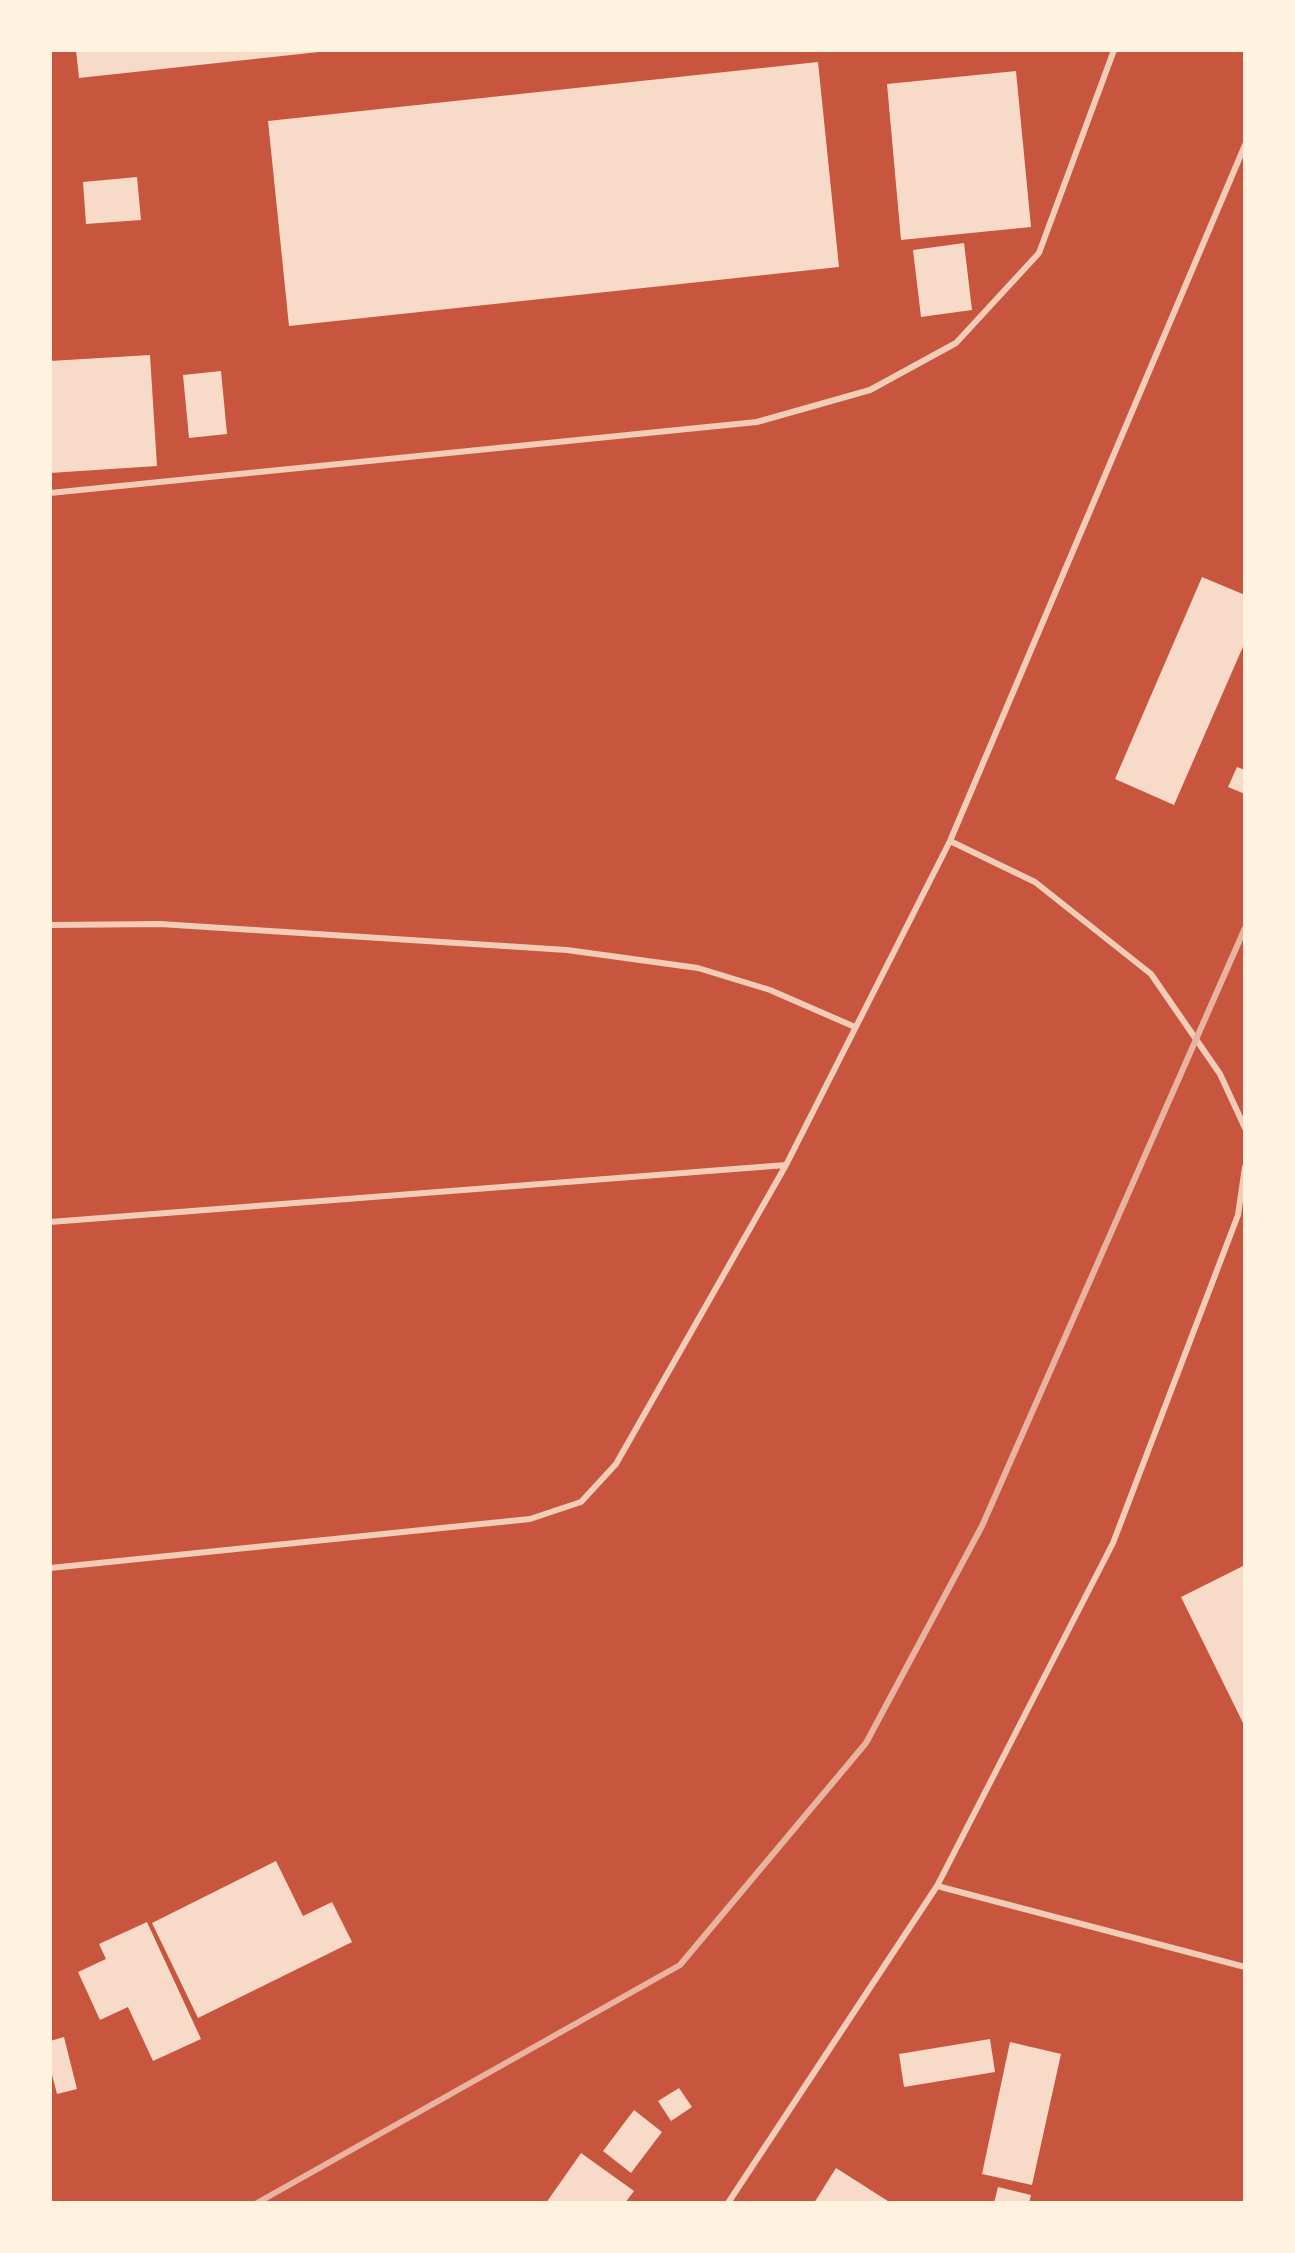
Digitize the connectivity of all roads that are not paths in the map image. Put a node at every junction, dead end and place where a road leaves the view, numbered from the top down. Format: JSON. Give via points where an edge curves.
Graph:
{"nodes":[{"id":1,"x":1114,"y":50,"type":"edge"},
{"id":2,"x":1245,"y":145,"type":"edge"},
{"id":3,"x":50,"y":493,"type":"edge"},
{"id":4,"x":950,"y":841,"type":"junction"},
{"id":5,"x":50,"y":925,"type":"edge"},
{"id":6,"x":855,"y":1027,"type":"junction"},
{"id":7,"x":1245,"y":1128,"type":"edge"},
{"id":8,"x":786,"y":1165,"type":"junction"},
{"id":9,"x":1245,"y":1167,"type":"edge"},
{"id":10,"x":50,"y":1222,"type":"edge"},
{"id":11,"x":50,"y":1568,"type":"edge"},
{"id":12,"x":937,"y":1886,"type":"junction"},
{"id":13,"x":1245,"y":1967,"type":"edge"},
{"id":14,"x":728,"y":2203,"type":"edge"}],
"edges":[{"from":1,"to":3,"type":"lane","via":[[1039,253],[956,343],[870,390],[757,422]]},
{"from":2,"to":4,"type":"lane"},
{"from":4,"to":6,"type":"lane"},
{"from":4,"to":7,"type":"lane","via":[[1035,882],[1151,974],[1220,1074]]},
{"from":5,"to":6,"type":"lane","via":[[160,924],[567,950],[698,968],[770,990]]},
{"from":6,"to":8,"type":"lane"},
{"from":8,"to":10,"type":"lane"},
{"from":8,"to":11,"type":"lane","via":[[616,1464],[581,1502],[530,1519]]},
{"from":9,"to":12,"type":"lane","via":[[1238,1215],[1113,1543]]},
{"from":12,"to":13,"type":"lane"},
{"from":12,"to":14,"type":"lane"}]}
